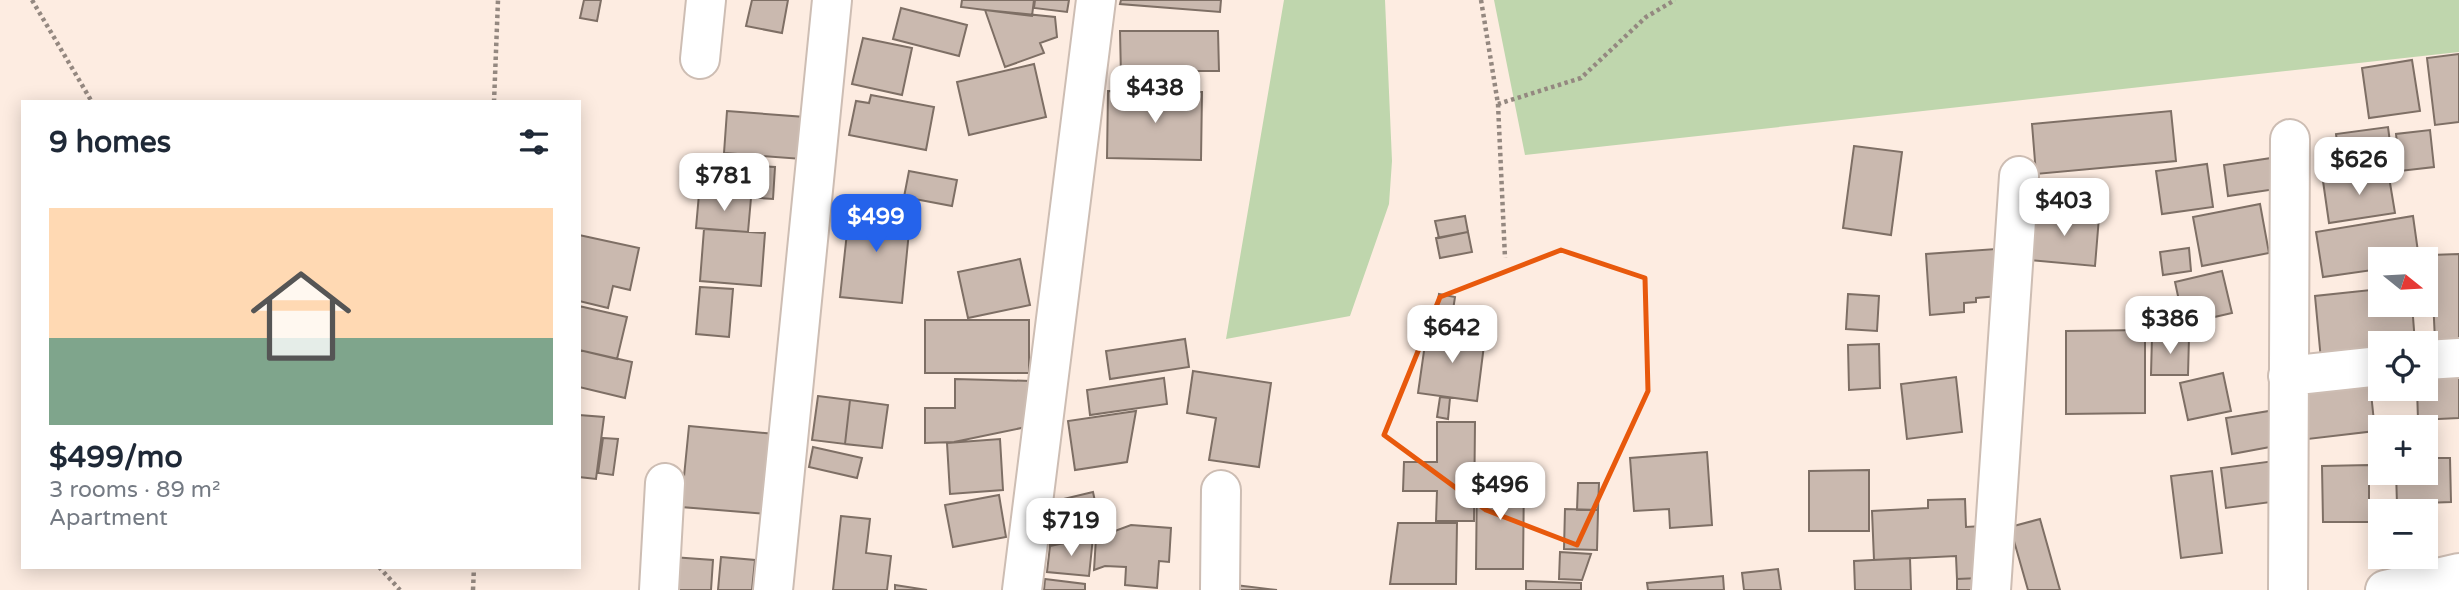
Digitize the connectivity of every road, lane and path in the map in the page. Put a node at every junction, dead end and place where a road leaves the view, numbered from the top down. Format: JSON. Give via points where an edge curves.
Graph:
{"nodes":[{"id":1,"x":33,"y":0,"type":"edge"},
{"id":2,"x":498,"y":0,"type":"edge"},
{"id":3,"x":706,"y":0,"type":"edge"},
{"id":4,"x":832,"y":0,"type":"edge"},
{"id":5,"x":1096,"y":0,"type":"edge"},
{"id":6,"x":1481,"y":0,"type":"edge"},
{"id":7,"x":1675,"y":0,"type":"edge"},
{"id":8,"x":700,"y":59,"type":"dead end"},
{"id":9,"x":91,"y":100,"type":"edge"},
{"id":10,"x":494,"y":100,"type":"edge"},
{"id":11,"x":1498,"y":104,"type":"junction"},
{"id":12,"x":2290,"y":139,"type":"dead end"},
{"id":13,"x":2019,"y":176,"type":"dead end"},
{"id":14,"x":1505,"y":258,"type":"dead end"},
{"id":15,"x":2459,"y":358,"type":"edge"},
{"id":16,"x":2438,"y":359,"type":"edge"},
{"id":17,"x":2368,"y":367,"type":"edge"},
{"id":18,"x":2288,"y":376,"type":"junction"},
{"id":19,"x":664,"y":483,"type":"dead end"},
{"id":20,"x":1222,"y":490,"type":"dead end"},
{"id":21,"x":381,"y":569,"type":"edge"},
{"id":22,"x":474,"y":569,"type":"edge"},
{"id":23,"x":2455,"y":573,"type":"edge"},
{"id":24,"x":400,"y":590,"type":"edge"},
{"id":25,"x":473,"y":590,"type":"edge"},
{"id":26,"x":659,"y":590,"type":"edge"},
{"id":27,"x":773,"y":590,"type":"edge"},
{"id":28,"x":1022,"y":590,"type":"edge"},
{"id":29,"x":1220,"y":590,"type":"edge"},
{"id":30,"x":1991,"y":590,"type":"edge"},
{"id":31,"x":2288,"y":590,"type":"edge"},
{"id":32,"x":2385,"y":590,"type":"edge"}],
"edges":[{"from":1,"to":9,"type":"path"},
{"from":2,"to":10,"type":"path"},
{"from":3,"to":8,"type":"street"},
{"from":4,"to":27,"type":"street"},
{"from":5,"to":28,"type":"street"},
{"from":6,"to":11,"type":"path"},
{"from":7,"to":11,"type":"path","via":[[1646,17],[1581,78]]},
{"from":11,"to":14,"type":"path"},
{"from":12,"to":18,"type":"street"},
{"from":13,"to":30,"type":"street"},
{"from":15,"to":16,"type":"street"},
{"from":17,"to":18,"type":"street"},
{"from":18,"to":31,"type":"street"},
{"from":19,"to":26,"type":"street"},
{"from":20,"to":29,"type":"street"},
{"from":21,"to":24,"type":"path"},
{"from":22,"to":25,"type":"path"},
{"from":23,"to":32,"type":"street"}]}
